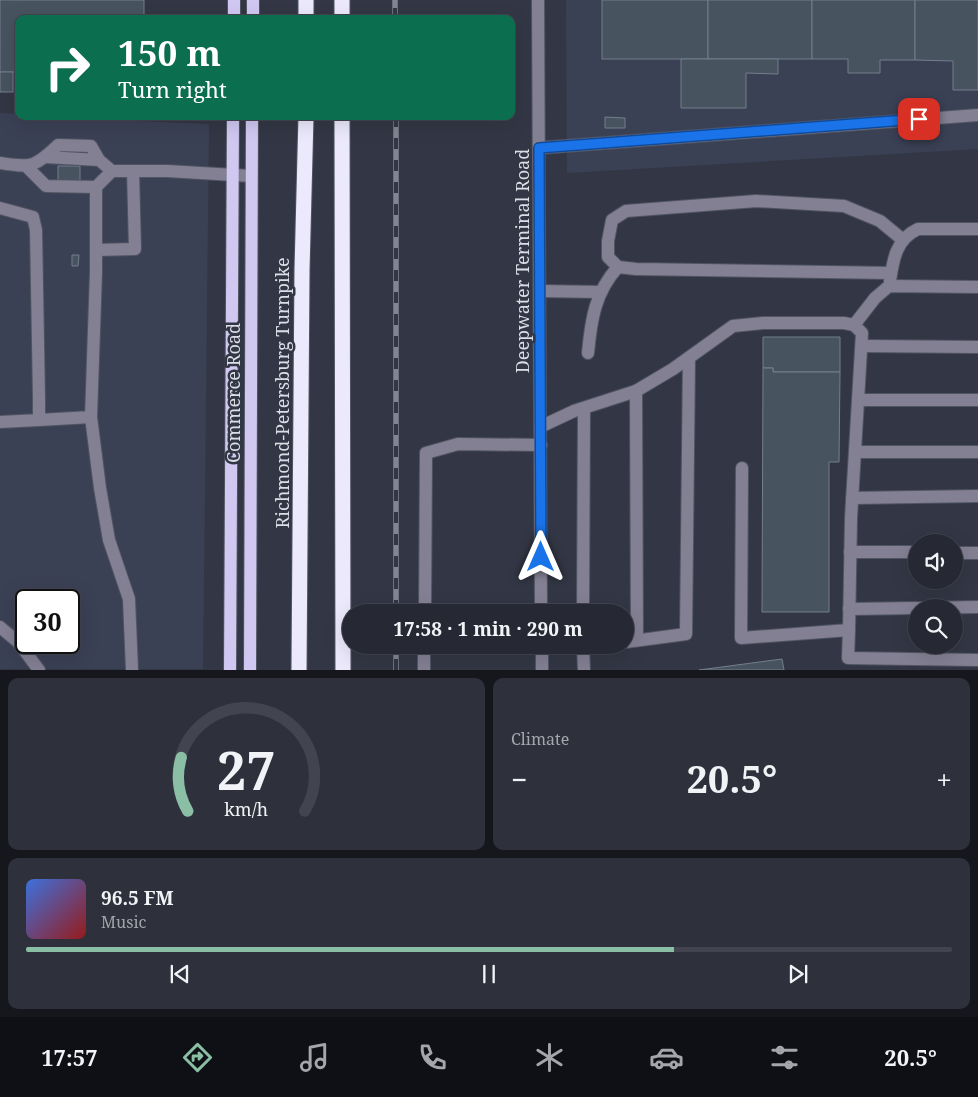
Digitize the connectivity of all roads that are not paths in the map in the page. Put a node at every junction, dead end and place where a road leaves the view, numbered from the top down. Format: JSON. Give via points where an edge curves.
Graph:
{"nodes":[{"id":1,"x":234,"y":0,"type":"edge"},
{"id":2,"x":253,"y":0,"type":"edge"},
{"id":3,"x":306,"y":0,"type":"edge"},
{"id":4,"x":342,"y":0,"type":"edge"},
{"id":5,"x":538,"y":0,"type":"edge"},
{"id":6,"x":234,"y":15,"type":"edge"},
{"id":7,"x":253,"y":15,"type":"edge"},
{"id":8,"x":306,"y":15,"type":"edge"},
{"id":9,"x":342,"y":15,"type":"edge"},
{"id":10,"x":978,"y":115,"type":"edge"},
{"id":11,"x":233,"y":120,"type":"edge"},
{"id":12,"x":252,"y":120,"type":"edge"},
{"id":13,"x":306,"y":120,"type":"edge"},
{"id":14,"x":342,"y":120,"type":"edge"},
{"id":15,"x":539,"y":148,"type":"junction"},
{"id":16,"x":0,"y":163,"type":"edge"},
{"id":17,"x":27,"y":167,"type":"junction"},
{"id":18,"x":112,"y":171,"type":"junction"},
{"id":19,"x":133,"y":171,"type":"junction"},
{"id":20,"x":232,"y":175,"type":"junction"},
{"id":21,"x":251,"y":176,"type":"junction"},
{"id":22,"x":96,"y":187,"type":"junction"},
{"id":23,"x":0,"y":208,"type":"edge"},
{"id":24,"x":978,"y":229,"type":"edge"},
{"id":25,"x":904,"y":240,"type":"junction"},
{"id":26,"x":96,"y":250,"type":"junction"},
{"id":27,"x":618,"y":267,"type":"junction"},
{"id":28,"x":891,"y":273,"type":"junction"},
{"id":29,"x":890,"y":286,"type":"junction"},
{"id":30,"x":978,"y":287,"type":"edge"},
{"id":31,"x":540,"y":291,"type":"junction"},
{"id":32,"x":601,"y":292,"type":"junction"},
{"id":33,"x":854,"y":325,"type":"junction"},
{"id":34,"x":862,"y":346,"type":"junction"},
{"id":35,"x":978,"y":347,"type":"edge"},
{"id":36,"x":588,"y":353,"type":"dead end"},
{"id":37,"x":689,"y":358,"type":"junction"},
{"id":38,"x":636,"y":390,"type":"junction"},
{"id":39,"x":858,"y":400,"type":"junction"},
{"id":40,"x":978,"y":400,"type":"edge"},
{"id":41,"x":584,"y":408,"type":"junction"},
{"id":42,"x":91,"y":417,"type":"junction"},
{"id":43,"x":39,"y":420,"type":"junction"},
{"id":44,"x":0,"y":422,"type":"edge"},
{"id":45,"x":540,"y":427,"type":"junction"},
{"id":46,"x":540,"y":445,"type":"junction"},
{"id":47,"x":855,"y":452,"type":"junction"},
{"id":48,"x":978,"y":452,"type":"edge"},
{"id":49,"x":742,"y":468,"type":"dead end"},
{"id":50,"x":978,"y":496,"type":"edge"},
{"id":51,"x":852,"y":498,"type":"junction"},
{"id":52,"x":850,"y":552,"type":"junction"},
{"id":53,"x":908,"y":552,"type":"edge"},
{"id":54,"x":963,"y":552,"type":"edge"},
{"id":55,"x":978,"y":553,"type":"edge"},
{"id":56,"x":425,"y":604,"type":"edge"},
{"id":57,"x":541,"y":604,"type":"edge"},
{"id":58,"x":583,"y":604,"type":"edge"},
{"id":59,"x":633,"y":604,"type":"edge"},
{"id":60,"x":963,"y":607,"type":"edge"},
{"id":61,"x":978,"y":607,"type":"edge"},
{"id":62,"x":908,"y":608,"type":"edge"},
{"id":63,"x":849,"y":609,"type":"junction"},
{"id":64,"x":0,"y":627,"type":"edge"},
{"id":65,"x":849,"y":630,"type":"junction"},
{"id":66,"x":634,"y":641,"type":"edge"},
{"id":67,"x":424,"y":654,"type":"edge"},
{"id":68,"x":542,"y":654,"type":"edge"},
{"id":69,"x":583,"y":654,"type":"edge"},
{"id":70,"x":978,"y":660,"type":"edge"},
{"id":71,"x":913,"y":664,"type":"edge"},
{"id":72,"x":39,"y":670,"type":"edge"},
{"id":73,"x":132,"y":670,"type":"edge"},
{"id":74,"x":230,"y":670,"type":"edge"},
{"id":75,"x":250,"y":670,"type":"edge"},
{"id":76,"x":299,"y":670,"type":"edge"},
{"id":77,"x":342,"y":670,"type":"edge"},
{"id":78,"x":424,"y":670,"type":"edge"},
{"id":79,"x":542,"y":670,"type":"edge"},
{"id":80,"x":584,"y":670,"type":"edge"}],
"edges":[{"from":1,"to":6,"type":"main road"},
{"from":2,"to":7,"type":"main road"},
{"from":3,"to":8,"type":"highway"},
{"from":4,"to":9,"type":"highway"},
{"from":5,"to":15,"type":"street","name":"Deepwater Terminal Road"},
{"from":10,"to":15,"type":"street"},
{"from":11,"to":20,"type":"main road","name":"Commerce Road"},
{"from":12,"to":21,"type":"main road","name":"Commerce Road"},
{"from":13,"to":76,"type":"highway","name":"Richmond-Petersburg Turnpike"},
{"from":14,"to":77,"type":"highway"},
{"from":15,"to":31,"type":"street","name":"Deepwater Terminal Road"},
{"from":16,"to":17,"type":"street"},
{"from":17,"to":18,"type":"street","via":[[45,157],[99,160]]},
{"from":17,"to":22,"type":"street","via":[[46,186]]},
{"from":18,"to":19,"type":"street"},
{"from":18,"to":22,"type":"street"},
{"from":19,"to":20,"type":"street"},
{"from":19,"to":26,"type":"street","via":[[135,249]]},
{"from":20,"to":21,"type":"street"},
{"from":20,"to":74,"type":"main road","name":"Commerce Road"},
{"from":21,"to":75,"type":"main road","name":"Commerce Road"},
{"from":22,"to":26,"type":"street"},
{"from":23,"to":43,"type":"street","via":[[33,217],[36,230]]},
{"from":24,"to":25,"type":"street","via":[[918,229],[910,232]]},
{"from":25,"to":27,"type":"street","via":[[880,221],[844,206],[756,201],[626,211],[612,220],[608,241],[608,257]]},
{"from":25,"to":28,"type":"street","via":[[893,254]]},
{"from":26,"to":42,"type":"street"},
{"from":27,"to":28,"type":"street"},
{"from":27,"to":32,"type":"street"},
{"from":28,"to":29,"type":"street"},
{"from":29,"to":30,"type":"street"},
{"from":29,"to":33,"type":"street","via":[[875,298]]},
{"from":31,"to":32,"type":"street"},
{"from":31,"to":45,"type":"street","name":"Deepwater Terminal Road"},
{"from":32,"to":36,"type":"street","via":[[591,323]]},
{"from":33,"to":34,"type":"street","via":[[862,333]]},
{"from":33,"to":37,"type":"street","via":[[763,323],[733,326]]},
{"from":34,"to":35,"type":"street"},
{"from":34,"to":39,"type":"street"},
{"from":37,"to":38,"type":"street"},
{"from":37,"to":66,"type":"street","via":[[686,634]]},
{"from":38,"to":41,"type":"street"},
{"from":38,"to":59,"type":"street"},
{"from":39,"to":40,"type":"street"},
{"from":39,"to":47,"type":"street"},
{"from":41,"to":45,"type":"street"},
{"from":41,"to":58,"type":"street"},
{"from":42,"to":43,"type":"street"},
{"from":42,"to":73,"type":"street","via":[[109,540],[129,599]]},
{"from":43,"to":44,"type":"street"},
{"from":45,"to":46,"type":"street","name":"Deepwater Terminal Road"},
{"from":46,"to":56,"type":"street","via":[[458,444],[426,453]]},
{"from":46,"to":57,"type":"street","name":"Deepwater Terminal Road"},
{"from":47,"to":48,"type":"street"},
{"from":47,"to":51,"type":"street"},
{"from":49,"to":65,"type":"street","via":[[741,638]]},
{"from":50,"to":51,"type":"street"},
{"from":51,"to":52,"type":"street"},
{"from":52,"to":53,"type":"street"},
{"from":52,"to":63,"type":"street"},
{"from":54,"to":55,"type":"street"},
{"from":60,"to":61,"type":"street"},
{"from":62,"to":63,"type":"street"},
{"from":63,"to":65,"type":"street"},
{"from":64,"to":72,"type":"street","via":[[18,642]]},
{"from":65,"to":71,"type":"street","via":[[848,658]]},
{"from":67,"to":78,"type":"street"},
{"from":68,"to":79,"type":"street"},
{"from":69,"to":80,"type":"street"},
{"from":70,"to":71,"type":"street"}]}
